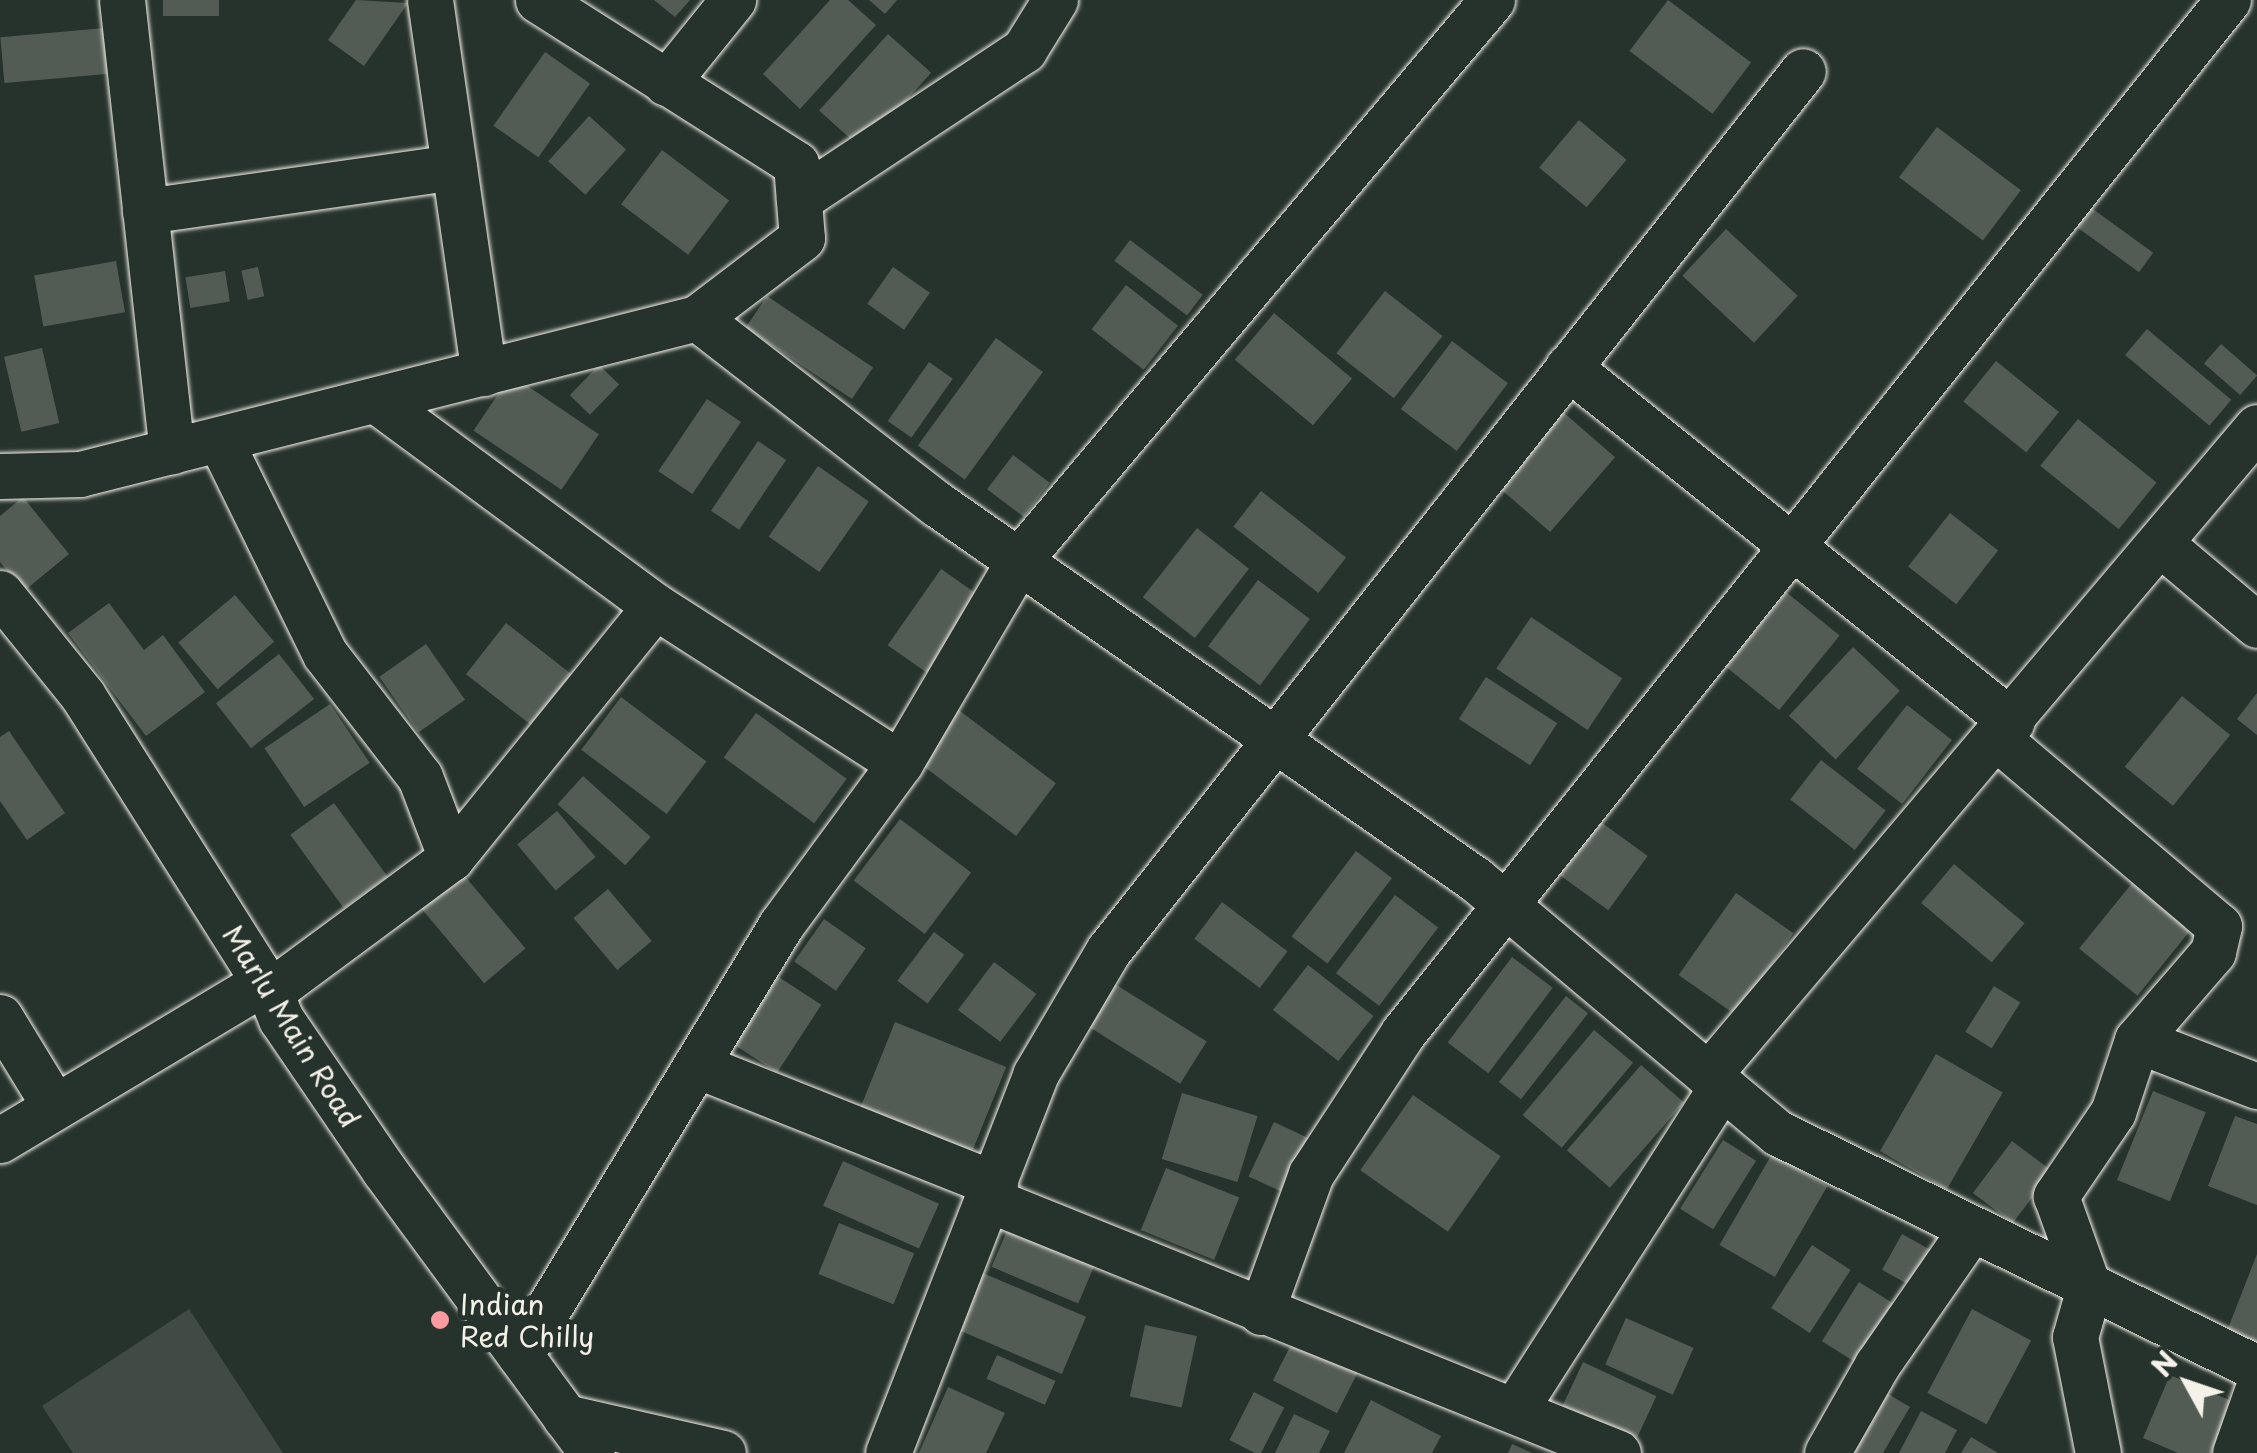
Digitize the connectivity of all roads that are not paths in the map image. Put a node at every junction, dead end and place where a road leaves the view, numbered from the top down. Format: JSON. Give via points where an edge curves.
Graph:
{"nodes":[{"id":1,"x":122,"y":0,"type":"edge"},
{"id":2,"x":430,"y":0,"type":"edge"},
{"id":3,"x":538,"y":0,"type":"edge"},
{"id":4,"x":733,"y":0,"type":"edge"},
{"id":5,"x":1056,"y":0,"type":"edge"},
{"id":6,"x":1492,"y":0,"type":"edge"},
{"id":7,"x":2228,"y":0,"type":"edge"},
{"id":8,"x":1803,"y":72,"type":"dead end"},
{"id":9,"x":666,"y":83,"type":"junction"},
{"id":10,"x":454,"y":167,"type":"junction"},
{"id":11,"x":799,"y":199,"type":"junction"},
{"id":12,"x":145,"y":211,"type":"junction"},
{"id":13,"x":697,"y":318,"type":"junction"},
{"id":14,"x":1568,"y":367,"type":"junction"},
{"id":15,"x":484,"y":373,"type":"junction"},
{"id":16,"x":377,"y":401,"type":"junction"},
{"id":17,"x":2257,"y":427,"type":"edge"},
{"id":18,"x":220,"y":440,"type":"junction"},
{"id":19,"x":172,"y":451,"type":"junction"},
{"id":20,"x":0,"y":476,"type":"edge"},
{"id":21,"x":2162,"y":545,"type":"junction"},
{"id":22,"x":1793,"y":547,"type":"junction"},
{"id":23,"x":1019,"y":560,"type":"junction"},
{"id":24,"x":0,"y":593,"type":"edge"},
{"id":25,"x":655,"y":606,"type":"junction"},
{"id":26,"x":2257,"y":625,"type":"edge"},
{"id":27,"x":2004,"y":730,"type":"junction"},
{"id":28,"x":1275,"y":736,"type":"junction"},
{"id":29,"x":900,"y":764,"type":"junction"},
{"id":30,"x":451,"y":858,"type":"junction"},
{"id":31,"x":1504,"y":903,"type":"junction"},
{"id":32,"x":267,"y":987,"type":"junction"},
{"id":33,"x":0,"y":1017,"type":"edge"},
{"id":34,"x":2137,"y":1040,"type":"junction"},
{"id":35,"x":696,"y":1065,"type":"junction"},
{"id":36,"x":1715,"y":1080,"type":"junction"},
{"id":37,"x":2257,"y":1086,"type":"edge"},
{"id":38,"x":55,"y":1107,"type":"junction"},
{"id":39,"x":0,"y":1140,"type":"edge"},
{"id":40,"x":992,"y":1192,"type":"junction"},
{"id":41,"x":1971,"y":1229,"type":"junction"},
{"id":42,"x":2089,"y":1288,"type":"junction"},
{"id":43,"x":1261,"y":1312,"type":"junction"},
{"id":44,"x":520,"y":1355,"type":"junction"},
{"id":45,"x":2257,"y":1368,"type":"edge"},
{"id":46,"x":2257,"y":1391,"type":"edge"},
{"id":47,"x":1516,"y":1408,"type":"junction"},
{"id":48,"x":565,"y":1417,"type":"junction"},
{"id":49,"x":592,"y":1453,"type":"edge"},
{"id":50,"x":723,"y":1453,"type":"edge"},
{"id":51,"x":888,"y":1453,"type":"edge"},
{"id":52,"x":1618,"y":1453,"type":"edge"},
{"id":53,"x":1827,"y":1453,"type":"edge"},
{"id":54,"x":2098,"y":1453,"type":"edge"},
{"id":55,"x":2235,"y":1453,"type":"edge"}],
"edges":[{"from":1,"to":12,"type":"street"},
{"from":2,"to":10,"type":"street"},
{"from":3,"to":9,"type":"street"},
{"from":4,"to":9,"type":"street"},
{"from":5,"to":11,"type":"street","via":[[1024,50]]},
{"from":6,"to":23,"type":"street"},
{"from":7,"to":22,"type":"street"},
{"from":8,"to":14,"type":"street"},
{"from":9,"to":11,"type":"street","via":[[796,164]]},
{"from":10,"to":12,"type":"street"},
{"from":10,"to":15,"type":"street"},
{"from":11,"to":13,"type":"street","via":[[802,238]]},
{"from":12,"to":19,"type":"street"},
{"from":13,"to":15,"type":"street"},
{"from":13,"to":23,"type":"street"},
{"from":14,"to":22,"type":"street"},
{"from":14,"to":28,"type":"street"},
{"from":15,"to":16,"type":"street"},
{"from":16,"to":18,"type":"street"},
{"from":16,"to":25,"type":"street"},
{"from":17,"to":21,"type":"street"},
{"from":18,"to":19,"type":"street"},
{"from":18,"to":30,"type":"street","via":[[325,654],[420,777]]},
{"from":19,"to":20,"type":"street","via":[[80,474]]},
{"from":21,"to":26,"type":"street"},
{"from":21,"to":27,"type":"street"},
{"from":22,"to":27,"type":"street"},
{"from":22,"to":31,"type":"street"},
{"from":23,"to":28,"type":"street"},
{"from":23,"to":29,"type":"street"},
{"from":24,"to":32,"type":"street","name":"Marlu Main Road","via":[[83,696]]},
{"from":25,"to":29,"type":"street"},
{"from":25,"to":30,"type":"street"},
{"from":27,"to":34,"type":"street","via":[[2219,926],[2213,952]]},
{"from":27,"to":36,"type":"street"},
{"from":28,"to":31,"type":"street"},
{"from":28,"to":40,"type":"street","via":[[1108,951],[1036,1075]]},
{"from":29,"to":35,"type":"street","via":[[781,925]]},
{"from":30,"to":32,"type":"street"},
{"from":31,"to":36,"type":"street"},
{"from":31,"to":43,"type":"street","via":[[1402,1033],[1311,1174]]},
{"from":32,"to":38,"type":"street"},
{"from":32,"to":44,"type":"street","name":"Marlu Main Road","via":[[384,1170]]},
{"from":33,"to":38,"type":"street"},
{"from":34,"to":37,"type":"street"},
{"from":34,"to":42,"type":"street","via":[[2113,1112],[2056,1196]]},
{"from":35,"to":40,"type":"street"},
{"from":35,"to":44,"type":"street"},
{"from":36,"to":41,"type":"street","via":[[1778,1133]]},
{"from":36,"to":47,"type":"street"},
{"from":38,"to":39,"type":"street"},
{"from":40,"to":43,"type":"street"},
{"from":40,"to":51,"type":"street"},
{"from":41,"to":42,"type":"street"},
{"from":41,"to":53,"type":"street","via":[[1876,1365]]},
{"from":42,"to":45,"type":"street"},
{"from":42,"to":54,"type":"street","via":[[2075,1337]]},
{"from":43,"to":47,"type":"street"},
{"from":44,"to":48,"type":"street","name":"Marlu Main Road"},
{"from":46,"to":55,"type":"street"},
{"from":47,"to":52,"type":"street"},
{"from":48,"to":49,"type":"street","name":"Marlu Main Road"},
{"from":48,"to":50,"type":"street"}]}
